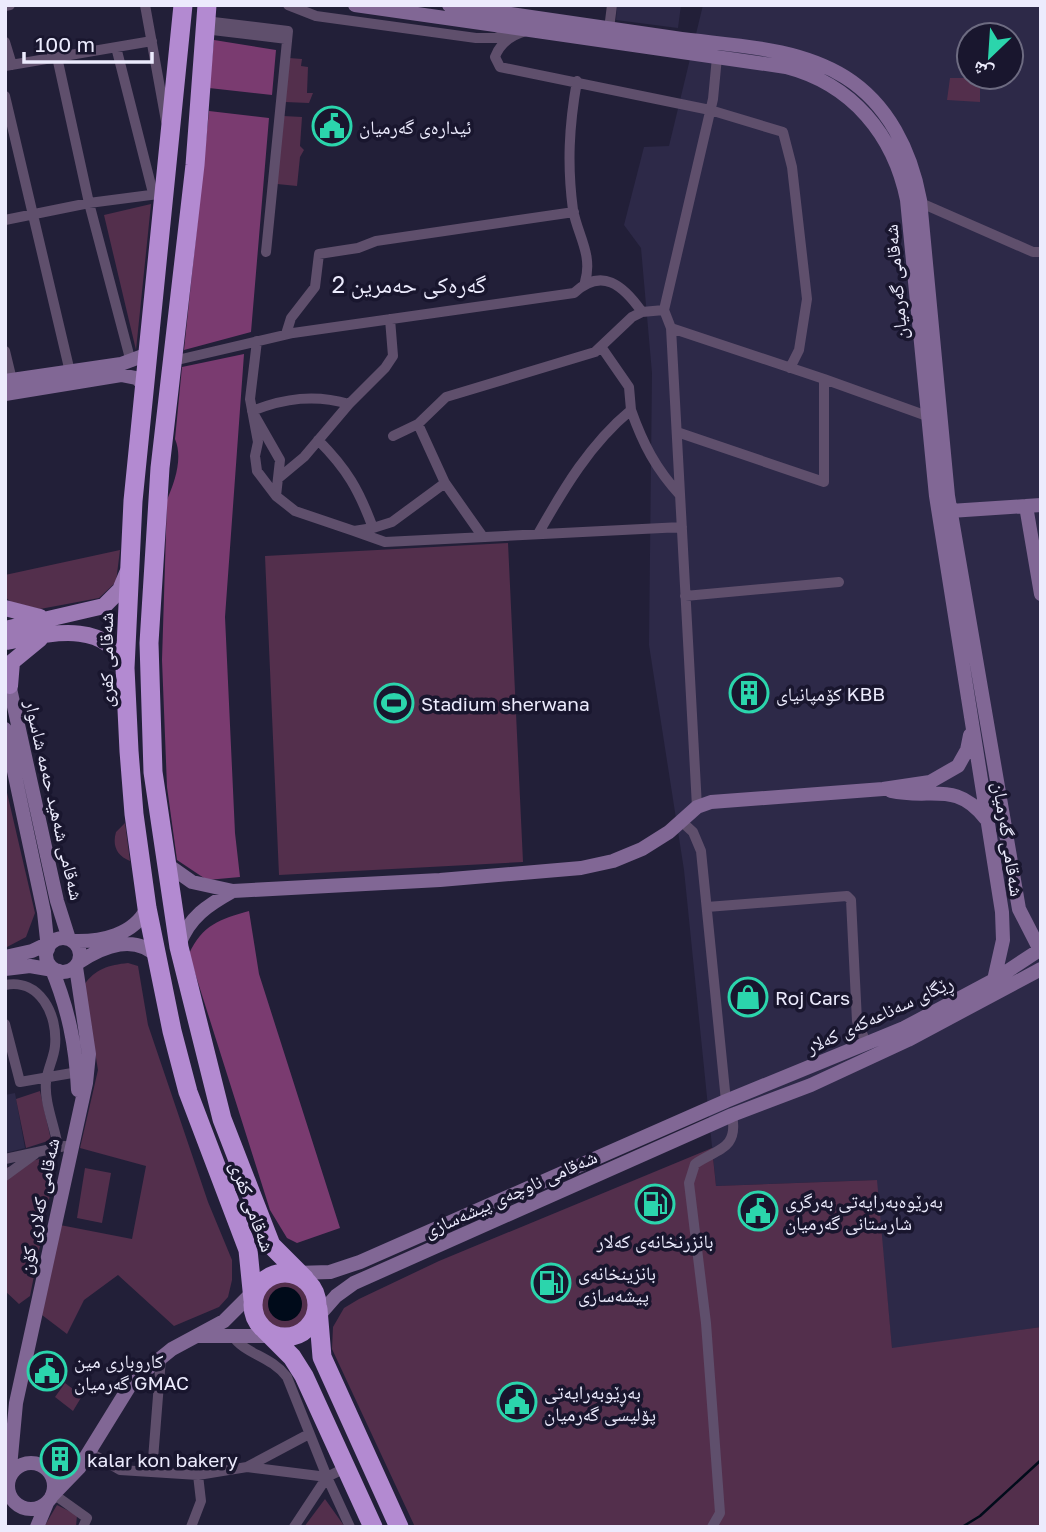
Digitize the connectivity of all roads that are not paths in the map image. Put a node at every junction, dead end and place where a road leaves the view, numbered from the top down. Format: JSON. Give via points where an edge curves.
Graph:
{"nodes":[{"id":1,"x":145,"y":5,"type":"edge"},
{"id":2,"x":183,"y":5,"type":"edge"},
{"id":3,"x":288,"y":5,"type":"edge"},
{"id":4,"x":355,"y":5,"type":"edge"},
{"id":5,"x":449,"y":5,"type":"edge"},
{"id":6,"x":612,"y":5,"type":"edge"},
{"id":7,"x":207,"y":15,"type":"edge"},
{"id":8,"x":609,"y":29,"type":"junction"},
{"id":9,"x":515,"y":32,"type":"junction"},
{"id":10,"x":580,"y":32,"type":"junction"},
{"id":11,"x":152,"y":41,"type":"junction"},
{"id":12,"x":5,"y":42,"type":"edge"},
{"id":13,"x":116,"y":47,"type":"junction"},
{"id":14,"x":498,"y":49,"type":"junction"},
{"id":15,"x":57,"y":57,"type":"junction"},
{"id":16,"x":717,"y":57,"type":"junction"},
{"id":17,"x":8,"y":65,"type":"edge"},
{"id":18,"x":577,"y":81,"type":"junction"},
{"id":19,"x":5,"y":96,"type":"edge"},
{"id":20,"x":710,"y":110,"type":"junction"},
{"id":21,"x":171,"y":144,"type":"junction"},
{"id":22,"x":159,"y":193,"type":"junction"},
{"id":23,"x":89,"y":203,"type":"junction"},
{"id":24,"x":921,"y":203,"type":"junction"},
{"id":25,"x":574,"y":212,"type":"junction"},
{"id":26,"x":31,"y":215,"type":"junction"},
{"id":27,"x":5,"y":220,"type":"edge"},
{"id":28,"x":266,"y":252,"type":"dead end"},
{"id":29,"x":1041,"y":252,"type":"edge"},
{"id":30,"x":585,"y":282,"type":"junction"},
{"id":31,"x":664,"y":310,"type":"junction"},
{"id":32,"x":642,"y":312,"type":"junction"},
{"id":33,"x":390,"y":319,"type":"junction"},
{"id":34,"x":671,"y":328,"type":"junction"},
{"id":35,"x":286,"y":334,"type":"junction"},
{"id":36,"x":257,"y":341,"type":"junction"},
{"id":37,"x":602,"y":348,"type":"junction"},
{"id":38,"x":5,"y":351,"type":"edge"},
{"id":39,"x":173,"y":361,"type":"junction"},
{"id":40,"x":130,"y":364,"type":"junction"},
{"id":41,"x":790,"y":368,"type":"junction"},
{"id":42,"x":70,"y":372,"type":"junction"},
{"id":43,"x":824,"y":379,"type":"junction"},
{"id":44,"x":9,"y":380,"type":"edge"},
{"id":45,"x":145,"y":385,"type":"junction"},
{"id":46,"x":5,"y":394,"type":"edge"},
{"id":47,"x":349,"y":404,"type":"junction"},
{"id":48,"x":631,"y":410,"type":"junction"},
{"id":49,"x":252,"y":411,"type":"junction"},
{"id":50,"x":927,"y":416,"type":"junction"},
{"id":51,"x":418,"y":424,"type":"junction"},
{"id":52,"x":677,"y":432,"type":"junction"},
{"id":53,"x":393,"y":436,"type":"dead end"},
{"id":54,"x":318,"y":440,"type":"junction"},
{"id":55,"x":136,"y":467,"type":"junction"},
{"id":56,"x":160,"y":468,"type":"junction"},
{"id":57,"x":280,"y":477,"type":"junction"},
{"id":58,"x":444,"y":483,"type":"junction"},
{"id":59,"x":680,"y":495,"type":"junction"},
{"id":60,"x":276,"y":496,"type":"junction"},
{"id":61,"x":1033,"y":505,"type":"edge"},
{"id":62,"x":950,"y":511,"type":"junction"},
{"id":63,"x":682,"y":527,"type":"junction"},
{"id":64,"x":373,"y":528,"type":"junction"},
{"id":65,"x":354,"y":531,"type":"junction"},
{"id":66,"x":538,"y":534,"type":"junction"},
{"id":67,"x":483,"y":537,"type":"junction"},
{"id":68,"x":128,"y":570,"type":"junction"},
{"id":69,"x":1038,"y":571,"type":"edge"},
{"id":70,"x":839,"y":582,"type":"dead end"},
{"id":71,"x":1041,"y":594,"type":"edge"},
{"id":72,"x":685,"y":596,"type":"junction"},
{"id":73,"x":5,"y":608,"type":"edge"},
{"id":74,"x":50,"y":618,"type":"junction"},
{"id":75,"x":962,"y":619,"type":"junction"},
{"id":76,"x":5,"y":629,"type":"edge"},
{"id":77,"x":44,"y":636,"type":"junction"},
{"id":78,"x":5,"y":642,"type":"edge"},
{"id":79,"x":5,"y":668,"type":"edge"},
{"id":80,"x":125,"y":668,"type":"junction"},
{"id":81,"x":10,"y":686,"type":"junction"},
{"id":82,"x":972,"y":728,"type":"junction"},
{"id":83,"x":5,"y":729,"type":"edge"},
{"id":84,"x":8,"y":760,"type":"edge"},
{"id":85,"x":883,"y":789,"type":"junction"},
{"id":86,"x":696,"y":807,"type":"junction"},
{"id":87,"x":986,"y":820,"type":"junction"},
{"id":88,"x":681,"y":821,"type":"junction"},
{"id":89,"x":164,"y":862,"type":"junction"},
{"id":90,"x":1014,"y":885,"type":"junction"},
{"id":91,"x":998,"y":887,"type":"junction"},
{"id":92,"x":233,"y":891,"type":"junction"},
{"id":93,"x":707,"y":907,"type":"junction"},
{"id":94,"x":148,"y":908,"type":"junction"},
{"id":95,"x":44,"y":912,"type":"junction"},
{"id":96,"x":58,"y":943,"type":"junction"},
{"id":97,"x":179,"y":947,"type":"junction"},
{"id":98,"x":1040,"y":950,"type":"edge"},
{"id":99,"x":25,"y":954,"type":"junction"},
{"id":100,"x":5,"y":957,"type":"edge"},
{"id":101,"x":159,"y":958,"type":"junction"},
{"id":102,"x":77,"y":965,"type":"junction"},
{"id":103,"x":5,"y":969,"type":"edge"},
{"id":104,"x":1041,"y":969,"type":"edge"},
{"id":105,"x":54,"y":970,"type":"junction"},
{"id":106,"x":994,"y":980,"type":"junction"},
{"id":107,"x":5,"y":985,"type":"edge"},
{"id":108,"x":5,"y":1024,"type":"edge"},
{"id":109,"x":867,"y":1045,"type":"junction"},
{"id":110,"x":83,"y":1054,"type":"junction"},
{"id":111,"x":78,"y":1072,"type":"junction"},
{"id":112,"x":48,"y":1075,"type":"junction"},
{"id":113,"x":726,"y":1101,"type":"junction"},
{"id":114,"x":79,"y":1108,"type":"junction"},
{"id":115,"x":732,"y":1115,"type":"junction"},
{"id":116,"x":64,"y":1146,"type":"junction"},
{"id":117,"x":40,"y":1151,"type":"junction"},
{"id":118,"x":5,"y":1159,"type":"edge"},
{"id":119,"x":5,"y":1176,"type":"edge"},
{"id":120,"x":299,"y":1275,"type":"junction"},
{"id":121,"x":255,"y":1293,"type":"junction"},
{"id":122,"x":317,"y":1315,"type":"junction"},
{"id":123,"x":271,"y":1334,"type":"junction"},
{"id":124,"x":232,"y":1335,"type":"junction"},
{"id":125,"x":197,"y":1336,"type":"junction"},
{"id":126,"x":161,"y":1358,"type":"junction"},
{"id":127,"x":309,"y":1434,"type":"junction"},
{"id":128,"x":11,"y":1435,"type":"junction"},
{"id":129,"x":89,"y":1452,"type":"junction"},
{"id":130,"x":35,"y":1463,"type":"junction"},
{"id":131,"x":247,"y":1467,"type":"junction"},
{"id":132,"x":345,"y":1468,"type":"junction"},
{"id":133,"x":152,"y":1472,"type":"junction"},
{"id":134,"x":8,"y":1475,"type":"edge"},
{"id":135,"x":51,"y":1475,"type":"junction"},
{"id":136,"x":198,"y":1475,"type":"junction"},
{"id":137,"x":71,"y":1477,"type":"junction"},
{"id":138,"x":327,"y":1477,"type":"junction"},
{"id":139,"x":49,"y":1500,"type":"junction"},
{"id":140,"x":17,"y":1506,"type":"edge"},
{"id":141,"x":37,"y":1525,"type":"edge"},
{"id":142,"x":83,"y":1527,"type":"edge"},
{"id":143,"x":191,"y":1527,"type":"edge"},
{"id":144,"x":294,"y":1527,"type":"edge"},
{"id":145,"x":350,"y":1527,"type":"edge"},
{"id":146,"x":373,"y":1527,"type":"edge"},
{"id":147,"x":399,"y":1527,"type":"edge"},
{"id":148,"x":712,"y":1527,"type":"edge"}],
"edges":[{"from":1,"to":11,"type":"street"},
{"from":2,"to":21,"type":"highway","name":"شەقامی کفری"},
{"from":3,"to":9,"type":"street","via":[[307,14],[482,39]]},
{"from":4,"to":9,"type":"main road","name":"شەقامی گەرمیان"},
{"from":5,"to":10,"type":"main road","name":"شەقامی گەرمیان"},
{"from":6,"to":8,"type":"street"},
{"from":7,"to":28,"type":"street","via":[[287,35]]},
{"from":7,"to":39,"type":"highway","name":"شەقامی کفری"},
{"from":8,"to":10,"type":"main road","name":"شەقامی گەرمیان"},
{"from":8,"to":24,"type":"main road","name":"شەقامی گەرمیان","via":[[783,53],[837,73],[865,93],[890,120],[908,157]]},
{"from":9,"to":10,"type":"main road","name":"شەقامی گەرمیان"},
{"from":9,"to":14,"type":"street"},
{"from":9,"to":14,"type":"street"},
{"from":10,"to":16,"type":"main road","name":"شەقامی گەرمیان"},
{"from":11,"to":13,"type":"street"},
{"from":11,"to":21,"type":"street"},
{"from":12,"to":17,"type":"street"},
{"from":13,"to":15,"type":"street"},
{"from":13,"to":22,"type":"street"},
{"from":14,"to":18,"type":"street","via":[[495,57],[505,69]]},
{"from":15,"to":17,"type":"street"},
{"from":15,"to":23,"type":"street"},
{"from":16,"to":20,"type":"street"},
{"from":16,"to":50,"type":"main road","name":"شەقامی گەرمیان","via":[[786,67],[819,78],[852,101],[884,135],[898,164],[907,200]]},
{"from":18,"to":20,"type":"street"},
{"from":18,"to":25,"type":"street","via":[[568,160]]},
{"from":19,"to":26,"type":"street"},
{"from":20,"to":31,"type":"street"},
{"from":20,"to":41,"type":"street","via":[[783,132],[792,167],[807,299],[799,350]]},
{"from":21,"to":22,"type":"highway","name":"شەقامی کفری"},
{"from":22,"to":23,"type":"street"},
{"from":22,"to":40,"type":"highway","name":"شەقامی کفری"},
{"from":23,"to":26,"type":"street"},
{"from":23,"to":40,"type":"street"},
{"from":24,"to":29,"type":"street"},
{"from":24,"to":62,"type":"main road","name":"شەقامی گەرمیان"},
{"from":25,"to":30,"type":"street","via":[[590,267]]},
{"from":25,"to":35,"type":"street","via":[[376,241],[319,254],[315,287],[291,318]]},
{"from":26,"to":27,"type":"street"},
{"from":26,"to":42,"type":"street"},
{"from":30,"to":32,"type":"street","via":[[597,278],[612,282],[631,296]]},
{"from":30,"to":33,"type":"street","via":[[573,293]]},
{"from":31,"to":32,"type":"street"},
{"from":31,"to":34,"type":"street"},
{"from":32,"to":37,"type":"street","via":[[614,332]]},
{"from":33,"to":35,"type":"street"},
{"from":33,"to":47,"type":"street","via":[[393,356]]},
{"from":34,"to":41,"type":"street"},
{"from":34,"to":52,"type":"street"},
{"from":35,"to":36,"type":"street"},
{"from":36,"to":39,"type":"street"},
{"from":36,"to":49,"type":"street"},
{"from":37,"to":48,"type":"street","via":[[629,387]]},
{"from":37,"to":51,"type":"street","via":[[446,397]]},
{"from":38,"to":44,"type":"street"},
{"from":39,"to":56,"type":"highway","name":"شەقامی کفری"},
{"from":40,"to":42,"type":"main road"},
{"from":40,"to":45,"type":"highway","name":"شەقامی کفری"},
{"from":40,"to":45,"type":"main road"},
{"from":40,"to":46,"type":"main road"},
{"from":41,"to":43,"type":"street"},
{"from":42,"to":44,"type":"main road"},
{"from":43,"to":50,"type":"street"},
{"from":43,"to":52,"type":"street","via":[[824,482]]},
{"from":45,"to":55,"type":"highway","name":"شەقامی کفری"},
{"from":47,"to":49,"type":"street","via":[[306,397]]},
{"from":47,"to":54,"type":"street"},
{"from":48,"to":59,"type":"street","via":[[642,443]]},
{"from":48,"to":66,"type":"street","via":[[573,473]]},
{"from":49,"to":57,"type":"street","via":[[280,460]]},
{"from":49,"to":60,"type":"street","via":[[257,471]]},
{"from":50,"to":75,"type":"main road","name":"شەقامی گەرمیان"},
{"from":51,"to":53,"type":"street"},
{"from":51,"to":58,"type":"street"},
{"from":52,"to":59,"type":"street"},
{"from":54,"to":57,"type":"street"},
{"from":54,"to":64,"type":"street","via":[[360,491]]},
{"from":55,"to":56,"type":"highway"},
{"from":55,"to":68,"type":"highway","name":"شەقامی کفری"},
{"from":56,"to":89,"type":"highway","name":"شەقامی کفری","via":[[149,643],[153,772]]},
{"from":57,"to":60,"type":"street"},
{"from":58,"to":64,"type":"street","via":[[392,522]]},
{"from":58,"to":67,"type":"street"},
{"from":59,"to":63,"type":"street"},
{"from":60,"to":65,"type":"street","via":[[306,516]]},
{"from":61,"to":62,"type":"main road"},
{"from":61,"to":69,"type":"main road"},
{"from":62,"to":75,"type":"main road","name":"شەقامی گەرمیان"},
{"from":63,"to":66,"type":"street"},
{"from":63,"to":72,"type":"street"},
{"from":64,"to":65,"type":"street"},
{"from":65,"to":67,"type":"street","via":[[385,542]]},
{"from":66,"to":67,"type":"street"},
{"from":68,"to":74,"type":"main road","via":[[110,603]]},
{"from":68,"to":80,"type":"highway","name":"شەقامی کفری"},
{"from":69,"to":71,"type":"main road"},
{"from":70,"to":72,"type":"street"},
{"from":72,"to":86,"type":"street"},
{"from":73,"to":74,"type":"main road"},
{"from":74,"to":76,"type":"main road"},
{"from":75,"to":82,"type":"main road","name":"شەقامی گەرمیان"},
{"from":75,"to":90,"type":"main road","name":"شەقامی گەرمیان"},
{"from":77,"to":78,"type":"main road"},
{"from":77,"to":80,"type":"main road","via":[[99,637],[120,653]]},
{"from":77,"to":81,"type":"main road","via":[[12,662]]},
{"from":79,"to":81,"type":"main road","name":"شەقامی شەهید حەمە شاسوار"},
{"from":80,"to":94,"type":"highway","name":"شەقامی کفری","via":[[134,814]]},
{"from":81,"to":96,"type":"main road","name":"شەقامی شەهید حەمە شاسوار","via":[[60,911]]},
{"from":82,"to":85,"type":"main road","via":[[965,755],[947,774],[930,782]]},
{"from":82,"to":87,"type":"main road","name":"شەقامی گەرمیان"},
{"from":83,"to":84,"type":"main road","name":"شەقامی شەهید حەمە شاسوار"},
{"from":84,"to":95,"type":"main road","name":"شەقامی شەهید حەمە شاسوار"},
{"from":85,"to":86,"type":"main road","via":[[720,801]]},
{"from":85,"to":87,"type":"main road","via":[[912,796],[949,793],[977,807]]},
{"from":86,"to":88,"type":"main road"},
{"from":87,"to":91,"type":"main road","name":"شەقامی گەرمیان"},
{"from":88,"to":92,"type":"main road","via":[[628,856],[581,868]]},
{"from":88,"to":93,"type":"street","via":[[698,841]]},
{"from":89,"to":92,"type":"main road","via":[[192,883]]},
{"from":89,"to":97,"type":"highway","name":"شەقامی کفری"},
{"from":90,"to":91,"type":"main road"},
{"from":90,"to":98,"type":"main road","name":"شەقامی گەرمیان","via":[[1023,920]]},
{"from":91,"to":106,"type":"main road","name":"شەقامی گەرمیان","via":[[1003,940]]},
{"from":92,"to":97,"type":"main road","via":[[198,913]]},
{"from":93,"to":109,"type":"street","via":[[847,896],[851,900],[857,1021]]},
{"from":93,"to":113,"type":"street"},
{"from":94,"to":96,"type":"main road","via":[[125,932]]},
{"from":94,"to":101,"type":"highway","name":"شەقامی کفری"},
{"from":95,"to":96,"type":"main road","name":"شەقامی شەهید حەمە شاسوار"},
{"from":95,"to":99,"type":"main road"},
{"from":96,"to":99,"type":"main road"},
{"from":96,"to":102,"type":"main road","via":[[80,951]]},
{"from":96,"to":105,"type":"main road","via":[[47,958]]},
{"from":97,"to":120,"type":"highway","name":"شەقامی کفری","via":[[222,1119],[269,1239]]},
{"from":98,"to":106,"type":"main road","name":"ڕێگای سەناعەکەی کەلار"},
{"from":99,"to":100,"type":"main road"},
{"from":101,"to":102,"type":"main road","via":[[145,946],[128,943],[104,948]]},
{"from":101,"to":121,"type":"highway","name":"شەقامی کفری","via":[[180,1063],[248,1250]]},
{"from":102,"to":105,"type":"main road"},
{"from":102,"to":110,"type":"main road"},
{"from":103,"to":105,"type":"main road","via":[[30,966]]},
{"from":104,"to":115,"type":"main road","name":"ڕێگای سەناعەکەی کەلار","via":[[908,1040]]},
{"from":105,"to":110,"type":"main road"},
{"from":106,"to":109,"type":"main road","name":"ڕێگای سەناعەکەی کەلار"},
{"from":107,"to":112,"type":"street","via":[[23,985],[44,998],[56,1037]]},
{"from":108,"to":112,"type":"street","via":[[20,1082]]},
{"from":109,"to":113,"type":"main road","name":"ڕێگای سەناعەکەی کەلار"},
{"from":110,"to":111,"type":"main road"},
{"from":110,"to":114,"type":"main road","via":[[86,1083]]},
{"from":111,"to":112,"type":"street"},
{"from":111,"to":114,"type":"main road"},
{"from":112,"to":116,"type":"street","via":[[46,1089]]},
{"from":113,"to":115,"type":"main road"},
{"from":113,"to":120,"type":"main road","name":"شەقامی ناوچەی پیشەسازی","via":[[360,1262],[330,1272]]},
{"from":114,"to":116,"type":"main road","name":"شەقامی کەلاری کۆن"},
{"from":115,"to":122,"type":"main road","name":"شەقامی ناوچەی پیشەسازی","via":[[354,1283]]},
{"from":115,"to":148,"type":"street","via":[[731,1139],[716,1155],[695,1164],[689,1183],[706,1323],[719,1501]]},
{"from":116,"to":117,"type":"street"},
{"from":116,"to":128,"type":"main road","name":"شەقامی کەلاری کۆن"},
{"from":117,"to":118,"type":"street"},
{"from":117,"to":119,"type":"street"},
{"from":120,"to":121,"type":"highway","via":[[274,1275]]},
{"from":120,"to":122,"type":"highway","via":[[314,1289]]},
{"from":121,"to":123,"type":"highway","via":[[255,1317]]},
{"from":121,"to":125,"type":"main road","via":[[231,1316]]},
{"from":122,"to":123,"type":"highway","via":[[302,1333]]},
{"from":122,"to":147,"type":"highway","via":[[322,1357]]},
{"from":123,"to":124,"type":"main road"},
{"from":123,"to":132,"type":"highway","via":[[304,1376]]},
{"from":124,"to":125,"type":"main road"},
{"from":124,"to":127,"type":"street","via":[[242,1346],[277,1364],[287,1377]]},
{"from":125,"to":126,"type":"main road"},
{"from":126,"to":129,"type":"main road","via":[[129,1387]]},
{"from":126,"to":133,"type":"street"},
{"from":127,"to":131,"type":"street"},
{"from":127,"to":138,"type":"street"},
{"from":128,"to":130,"type":"main road","via":[[18,1450]]},
{"from":128,"to":134,"type":"main road","name":"شەقامی کەلاری کۆن"},
{"from":129,"to":133,"type":"street","via":[[120,1470]]},
{"from":129,"to":137,"type":"main road"},
{"from":130,"to":134,"type":"main road","via":[[19,1466]]},
{"from":130,"to":135,"type":"main road"},
{"from":131,"to":136,"type":"street"},
{"from":131,"to":138,"type":"street"},
{"from":132,"to":138,"type":"street"},
{"from":132,"to":146,"type":"highway"},
{"from":133,"to":136,"type":"street"},
{"from":134,"to":140,"type":"main road","via":[[9,1494]]},
{"from":135,"to":137,"type":"main road"},
{"from":135,"to":139,"type":"main road","via":[[54,1483]]},
{"from":136,"to":143,"type":"street","via":[[201,1501]]},
{"from":137,"to":139,"type":"main road"},
{"from":138,"to":144,"type":"street"},
{"from":138,"to":145,"type":"street"},
{"from":139,"to":140,"type":"main road"},
{"from":139,"to":141,"type":"main road"},
{"from":139,"to":142,"type":"street","via":[[59,1498],[88,1518]]},
{"from":140,"to":141,"type":"main road","via":[[38,1518]]}]}
